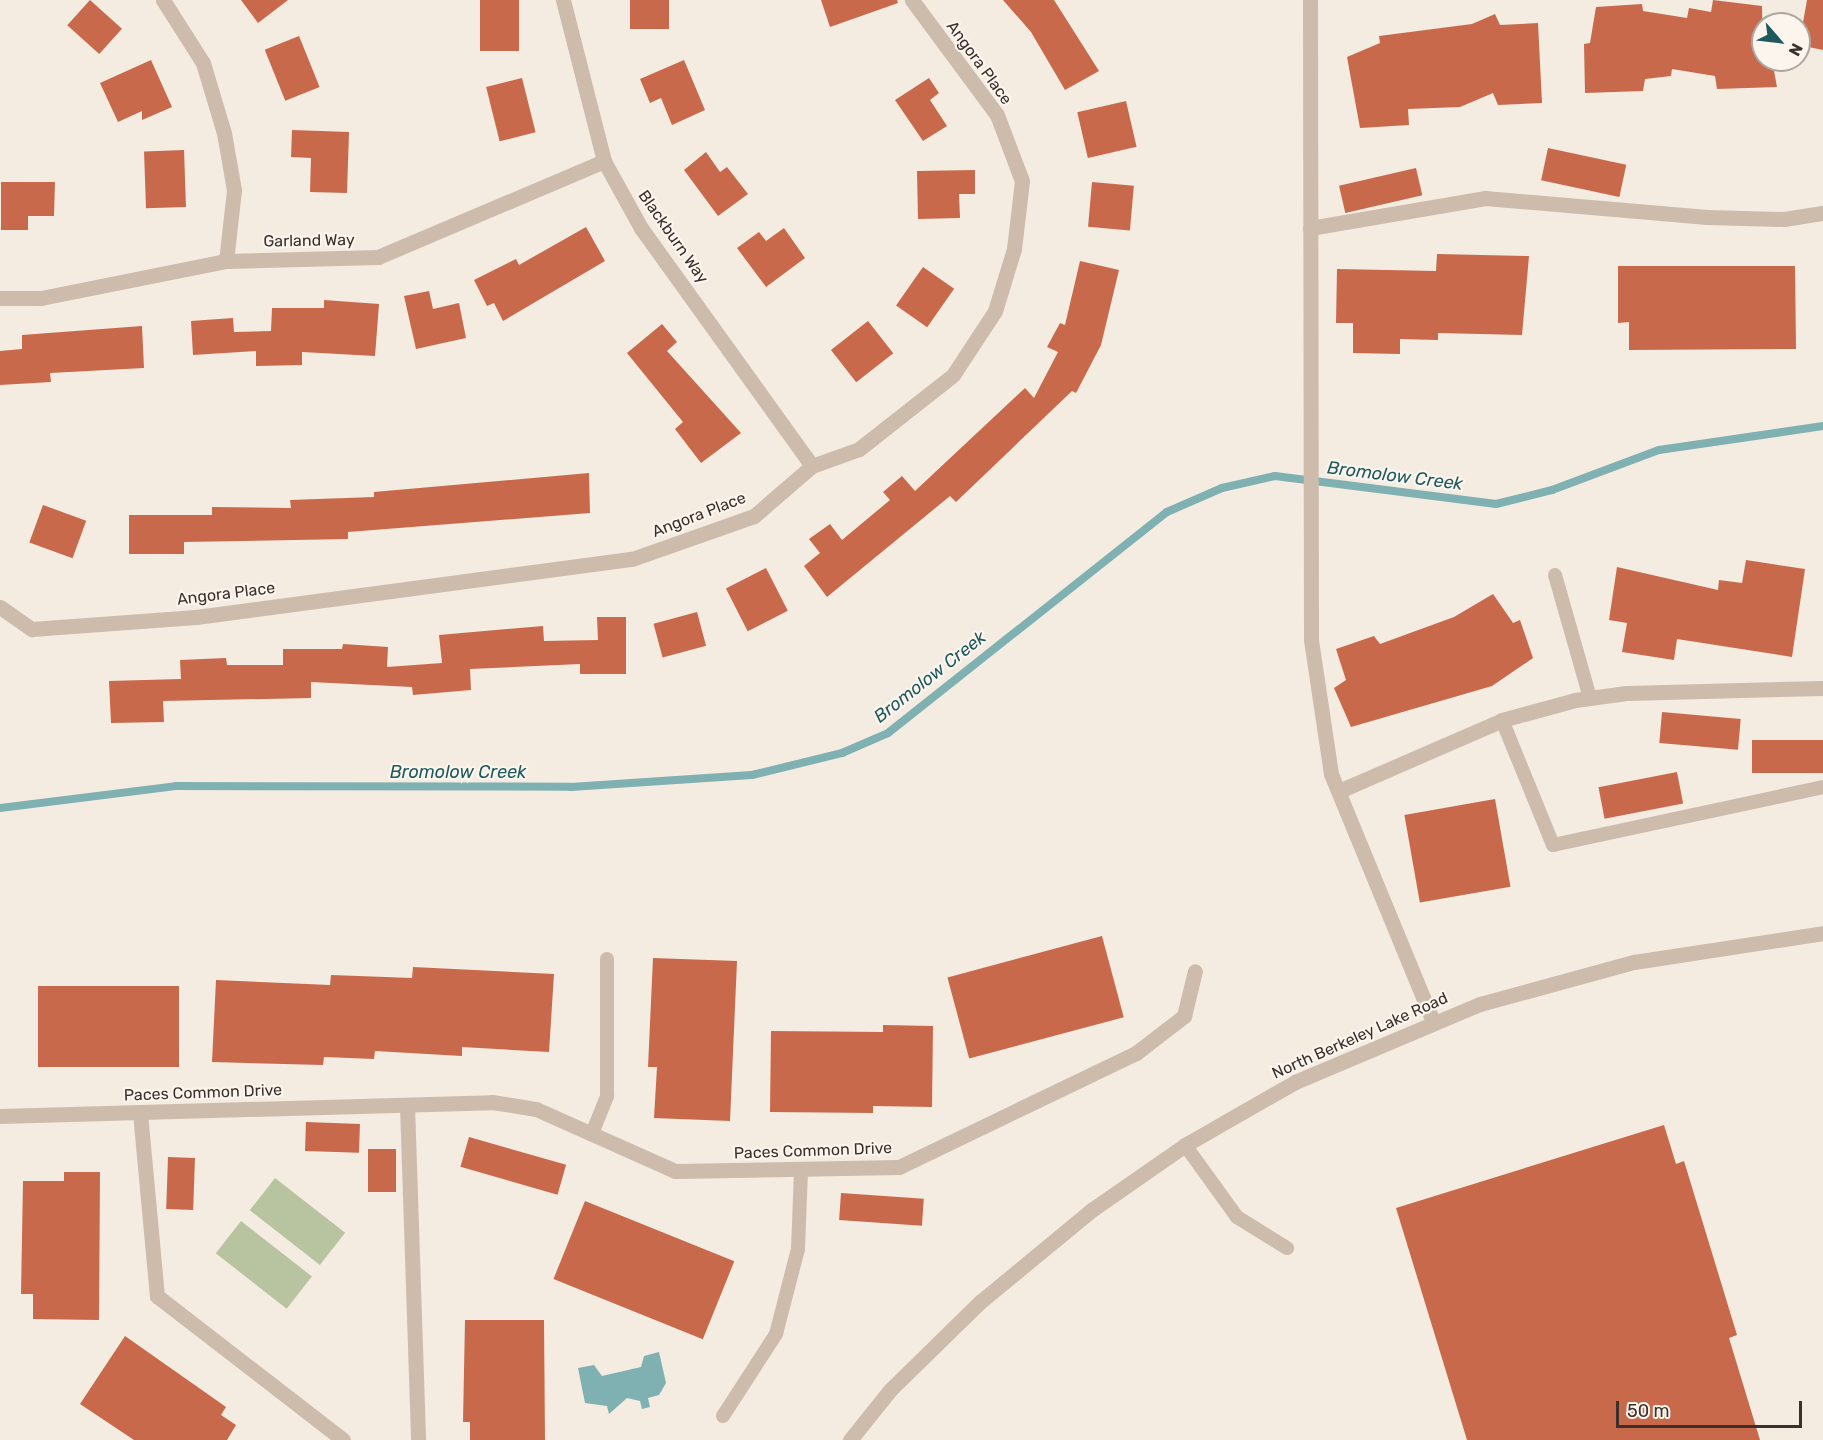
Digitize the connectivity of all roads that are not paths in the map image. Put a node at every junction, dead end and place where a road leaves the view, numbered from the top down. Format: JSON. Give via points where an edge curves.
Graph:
{"nodes":[{"id":1,"x":163,"y":0,"type":"edge"},
{"id":2,"x":563,"y":0,"type":"edge"},
{"id":3,"x":912,"y":0,"type":"edge"},
{"id":4,"x":1310,"y":0,"type":"edge"},
{"id":5,"x":604,"y":161,"type":"junction"},
{"id":6,"x":1823,"y":213,"type":"edge"},
{"id":7,"x":1310,"y":228,"type":"junction"},
{"id":8,"x":226,"y":261,"type":"junction"},
{"id":9,"x":0,"y":298,"type":"edge"},
{"id":10,"x":812,"y":466,"type":"junction"},
{"id":11,"x":1555,"y":574,"type":"dead end"},
{"id":12,"x":0,"y":607,"type":"edge"},
{"id":13,"x":1823,"y":688,"type":"edge"},
{"id":14,"x":1590,"y":698,"type":"junction"},
{"id":15,"x":1502,"y":720,"type":"junction"},
{"id":16,"x":1823,"y":787,"type":"edge"},
{"id":17,"x":1339,"y":791,"type":"junction"},
{"id":18,"x":1823,"y":933,"type":"edge"},
{"id":19,"x":607,"y":959,"type":"dead end"},
{"id":20,"x":1196,"y":971,"type":"dead end"},
{"id":21,"x":1433,"y":1022,"type":"junction"},
{"id":22,"x":407,"y":1105,"type":"junction"},
{"id":23,"x":140,"y":1113,"type":"junction"},
{"id":24,"x":0,"y":1116,"type":"edge"},
{"id":25,"x":593,"y":1131,"type":"junction"},
{"id":26,"x":1185,"y":1145,"type":"junction"},
{"id":27,"x":801,"y":1170,"type":"junction"},
{"id":28,"x":1287,"y":1248,"type":"dead end"},
{"id":29,"x":723,"y":1416,"type":"dead end"},
{"id":30,"x":343,"y":1440,"type":"edge"},
{"id":31,"x":418,"y":1440,"type":"edge"},
{"id":32,"x":850,"y":1440,"type":"edge"}],
"edges":[{"from":1,"to":8,"type":"street","via":[[203,63],[224,133],[234,190]]},
{"from":2,"to":5,"type":"street","name":"Blackburn Way"},
{"from":3,"to":10,"type":"street","name":"Angora Place","via":[[997,115],[1022,181],[1014,249],[995,311],[953,375],[859,449]]},
{"from":4,"to":7,"type":"street"},
{"from":5,"to":8,"type":"street","name":"Garland Way","via":[[378,257]]},
{"from":5,"to":10,"type":"street","name":"Blackburn Way","via":[[641,228]]},
{"from":6,"to":7,"type":"street","via":[[1784,219],[1707,217],[1485,198]]},
{"from":7,"to":17,"type":"street","via":[[1311,640]]},
{"from":8,"to":9,"type":"street","name":"Garland Way","via":[[41,298]]},
{"from":10,"to":12,"type":"street","name":"Angora Place","via":[[754,516],[632,559],[195,617],[32,629]]},
{"from":11,"to":14,"type":"lane"},
{"from":13,"to":14,"type":"street"},
{"from":14,"to":15,"type":"street"},
{"from":15,"to":16,"type":"lane","via":[[1553,845]]},
{"from":15,"to":17,"type":"street"},
{"from":17,"to":21,"type":"street"},
{"from":18,"to":21,"type":"street","name":"North Berkeley Lake Road","via":[[1634,962]]},
{"from":19,"to":25,"type":"lane","via":[[607,1096]]},
{"from":20,"to":27,"type":"street","name":"Paces Common Drive","via":[[1184,1016],[1126,1058],[899,1167]]},
{"from":21,"to":26,"type":"street","name":"North Berkeley Lake Road","via":[[1295,1082]]},
{"from":22,"to":23,"type":"street","name":"Paces Common Drive"},
{"from":22,"to":25,"type":"street","name":"Paces Common Drive","via":[[492,1102],[536,1109]]},
{"from":22,"to":31,"type":"street"},
{"from":23,"to":24,"type":"street","name":"Paces Common Drive"},
{"from":23,"to":30,"type":"street","via":[[157,1296]]},
{"from":25,"to":27,"type":"street","name":"Paces Common Drive","via":[[675,1171]]},
{"from":26,"to":28,"type":"lane","via":[[1237,1217]]},
{"from":26,"to":32,"type":"street","name":"North Berkeley Lake Road","via":[[1093,1209],[980,1302],[890,1390]]},
{"from":27,"to":29,"type":"lane","via":[[798,1249],[776,1334]]}]}
